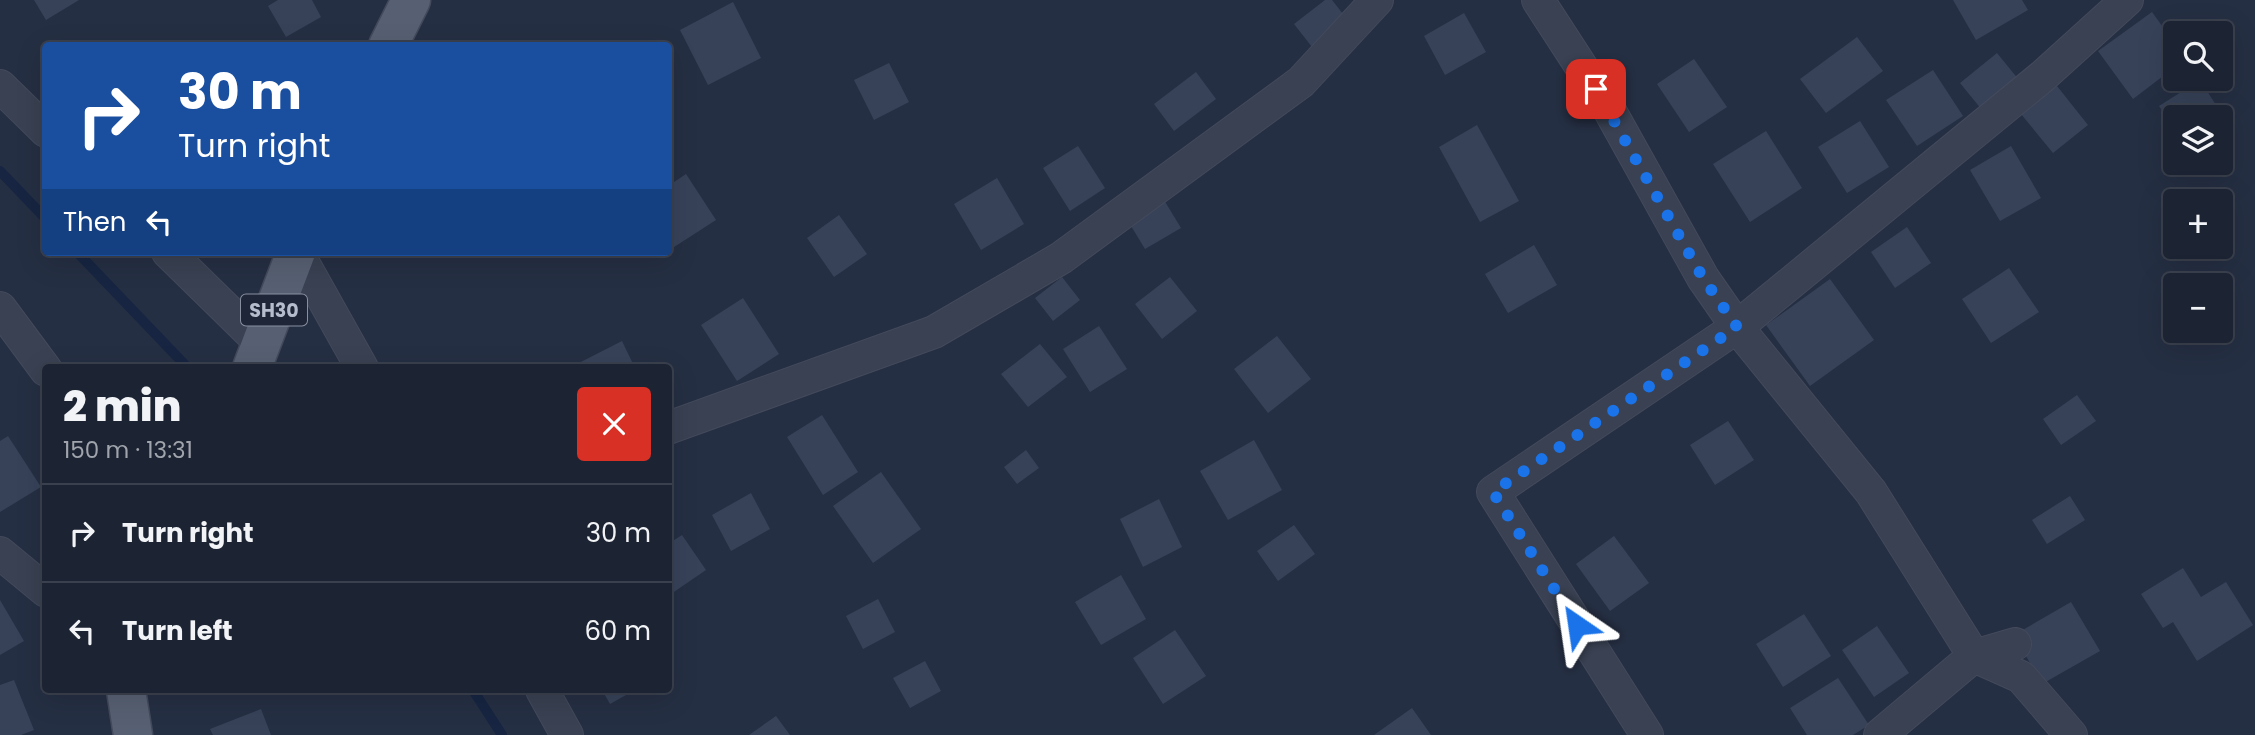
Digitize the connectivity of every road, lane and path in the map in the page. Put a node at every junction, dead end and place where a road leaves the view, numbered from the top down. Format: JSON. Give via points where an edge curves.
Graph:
{"nodes":[{"id":1,"x":411,"y":0,"type":"edge"},
{"id":2,"x":1377,"y":0,"type":"edge"},
{"id":3,"x":1538,"y":0,"type":"edge"},
{"id":4,"x":2127,"y":0,"type":"edge"},
{"id":5,"x":390,"y":42,"type":"edge"},
{"id":6,"x":0,"y":86,"type":"edge"},
{"id":7,"x":42,"y":127,"type":"edge"},
{"id":8,"x":171,"y":256,"type":"edge"},
{"id":9,"x":294,"y":256,"type":"edge"},
{"id":10,"x":298,"y":256,"type":"edge"},
{"id":11,"x":0,"y":308,"type":"edge"},
{"id":12,"x":1737,"y":327,"type":"junction"},
{"id":13,"x":257,"y":356,"type":"edge"},
{"id":14,"x":360,"y":364,"type":"edge"},
{"id":15,"x":42,"y":365,"type":"edge"},
{"id":16,"x":672,"y":427,"type":"edge"},
{"id":17,"x":0,"y":553,"type":"edge"},
{"id":18,"x":42,"y":588,"type":"edge"},
{"id":19,"x":2015,"y":644,"type":"dead end"},
{"id":20,"x":1975,"y":656,"type":"junction"},
{"id":21,"x":126,"y":693,"type":"edge"},
{"id":22,"x":544,"y":693,"type":"edge"},
{"id":23,"x":133,"y":735,"type":"edge"},
{"id":24,"x":567,"y":735,"type":"edge"},
{"id":25,"x":1647,"y":735,"type":"edge"},
{"id":26,"x":1880,"y":735,"type":"edge"},
{"id":27,"x":2071,"y":735,"type":"edge"}],
"edges":[{"from":1,"to":5,"type":"main road"},
{"from":2,"to":16,"type":"street","via":[[1301,82],[1061,258],[934,332]]},
{"from":3,"to":12,"type":"street","via":[[1610,111],[1703,278]]},
{"from":4,"to":12,"type":"street","via":[[2043,76]]},
{"from":6,"to":7,"type":"street"},
{"from":8,"to":13,"type":"street"},
{"from":9,"to":13,"type":"main road","number":"SH30"},
{"from":10,"to":14,"type":"street"},
{"from":11,"to":15,"type":"street"},
{"from":12,"to":20,"type":"street","via":[[1871,492]]},
{"from":12,"to":25,"type":"street","via":[[1493,492]]},
{"from":17,"to":18,"type":"street"},
{"from":19,"to":20,"type":"street"},
{"from":20,"to":26,"type":"street"},
{"from":20,"to":27,"type":"street","via":[[2021,677]]},
{"from":21,"to":23,"type":"main road"},
{"from":22,"to":24,"type":"street"}]}
